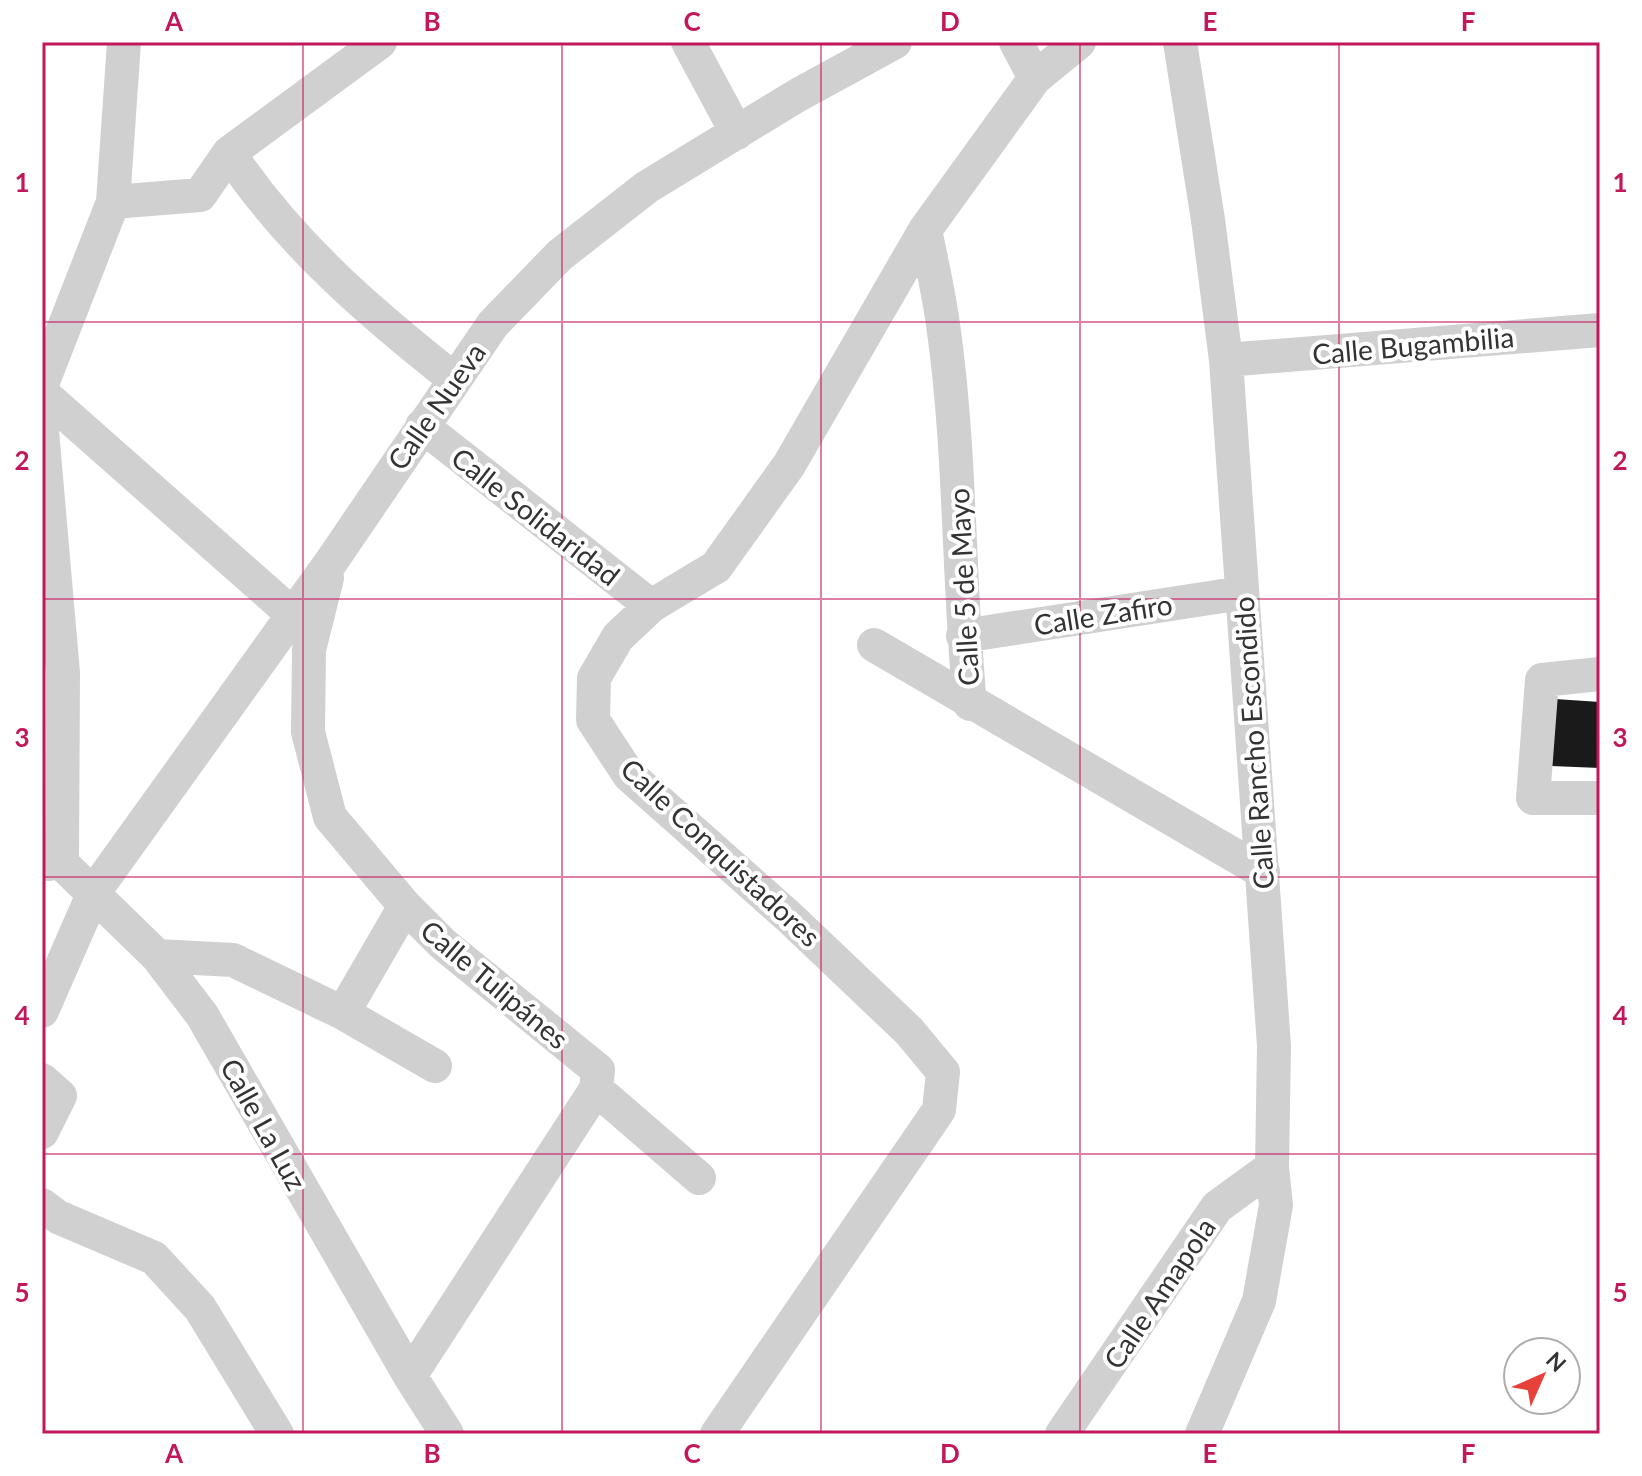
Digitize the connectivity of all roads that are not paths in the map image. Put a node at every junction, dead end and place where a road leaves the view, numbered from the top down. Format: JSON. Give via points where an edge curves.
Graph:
{"nodes":[{"id":1,"x":124,"y":42,"type":"edge"},
{"id":2,"x":380,"y":42,"type":"edge"},
{"id":3,"x":688,"y":42,"type":"edge"},
{"id":4,"x":895,"y":42,"type":"edge"},
{"id":5,"x":1016,"y":42,"type":"edge"},
{"id":6,"x":1079,"y":42,"type":"edge"},
{"id":7,"x":1180,"y":42,"type":"edge"},
{"id":8,"x":1035,"y":78,"type":"junction"},
{"id":9,"x":737,"y":133,"type":"junction"},
{"id":10,"x":229,"y":153,"type":"junction"},
{"id":11,"x":113,"y":202,"type":"junction"},
{"id":12,"x":925,"y":230,"type":"junction"},
{"id":13,"x":1600,"y":330,"type":"edge"},
{"id":14,"x":1226,"y":360,"type":"junction"},
{"id":15,"x":454,"y":379,"type":"junction"},
{"id":16,"x":42,"y":384,"type":"edge"},
{"id":17,"x":42,"y":393,"type":"edge"},
{"id":18,"x":422,"y":426,"type":"junction"},
{"id":19,"x":42,"y":431,"type":"edge"},
{"id":20,"x":331,"y":562,"type":"junction"},
{"id":21,"x":1242,"y":593,"type":"junction"},
{"id":22,"x":651,"y":606,"type":"junction"},
{"id":23,"x":292,"y":614,"type":"junction"},
{"id":24,"x":963,"y":636,"type":"junction"},
{"id":25,"x":874,"y":645,"type":"dead end"},
{"id":26,"x":1600,"y":674,"type":"edge"},
{"id":27,"x":970,"y":704,"type":"junction"},
{"id":28,"x":1600,"y":798,"type":"edge"},
{"id":29,"x":49,"y":857,"type":"edge"},
{"id":30,"x":1263,"y":872,"type":"junction"},
{"id":31,"x":94,"y":892,"type":"junction"},
{"id":32,"x":405,"y":906,"type":"junction"},
{"id":33,"x":157,"y":956,"type":"junction"},
{"id":34,"x":42,"y":1011,"type":"edge"},
{"id":35,"x":343,"y":1013,"type":"junction"},
{"id":36,"x":435,"y":1066,"type":"dead end"},
{"id":37,"x":42,"y":1080,"type":"edge"},
{"id":38,"x":596,"y":1089,"type":"junction"},
{"id":39,"x":42,"y":1132,"type":"edge"},
{"id":40,"x":1272,"y":1167,"type":"junction"},
{"id":41,"x":699,"y":1178,"type":"dead end"},
{"id":42,"x":42,"y":1205,"type":"edge"},
{"id":43,"x":410,"y":1376,"type":"junction"},
{"id":44,"x":277,"y":1434,"type":"edge"},
{"id":45,"x":447,"y":1434,"type":"edge"},
{"id":46,"x":717,"y":1434,"type":"edge"},
{"id":47,"x":1062,"y":1434,"type":"edge"},
{"id":48,"x":1202,"y":1434,"type":"edge"}],
"edges":[{"from":1,"to":11,"type":"street"},
{"from":2,"to":10,"type":"street"},
{"from":3,"to":9,"type":"street"},
{"from":4,"to":9,"type":"street","name":"Calle Nueva"},
{"from":5,"to":8,"type":"street"},
{"from":6,"to":8,"type":"street","name":"Calle Conquistadores"},
{"from":7,"to":14,"type":"street","name":"Calle Rancho Escondido"},
{"from":8,"to":12,"type":"street","name":"Calle Conquistadores"},
{"from":9,"to":15,"type":"street","name":"Calle Nueva","via":[[647,187],[560,255],[493,324]]},
{"from":10,"to":11,"type":"street","via":[[200,195]]},
{"from":10,"to":15,"type":"street","via":[[297,242],[374,316]]},
{"from":11,"to":16,"type":"street"},
{"from":12,"to":22,"type":"street","name":"Calle Conquistadores","via":[[789,465],[716,567]]},
{"from":12,"to":24,"type":"street","name":"Calle 5 de Mayo","via":[[944,332],[959,501]]},
{"from":13,"to":14,"type":"street","name":"Calle Bugambilia"},
{"from":14,"to":21,"type":"street","name":"Calle Rancho Escondido"},
{"from":15,"to":18,"type":"street","name":"Calle Nueva"},
{"from":17,"to":23,"type":"street"},
{"from":18,"to":20,"type":"street","name":"Calle Nueva"},
{"from":18,"to":22,"type":"street","name":"Calle Solidaridad"},
{"from":19,"to":29,"type":"street","via":[[63,673]]},
{"from":20,"to":23,"type":"street","name":"Calle Nueva"},
{"from":20,"to":32,"type":"street","name":"Calle Tulipánes","via":[[309,650],[308,732],[330,817]]},
{"from":21,"to":24,"type":"street","name":"Calle Zafiro"},
{"from":21,"to":30,"type":"street","name":"Calle Rancho Escondido"},
{"from":22,"to":46,"type":"street","name":"Calle Conquistadores","via":[[618,637],[594,678],[593,720],[629,775],[788,916],[909,1031],[943,1072],[939,1110]]},
{"from":23,"to":31,"type":"street","name":"Calle Nueva"},
{"from":24,"to":27,"type":"street","name":"Calle 5 de Mayo"},
{"from":25,"to":27,"type":"street"},
{"from":26,"to":28,"type":"street","via":[[1542,680],[1533,798]]},
{"from":27,"to":30,"type":"street","name":"Calle 5 de Mayo"},
{"from":29,"to":31,"type":"street","name":"Calle La Luz"},
{"from":30,"to":40,"type":"street","name":"Calle Rancho Escondido","via":[[1274,1046]]},
{"from":31,"to":33,"type":"street","name":"Calle La Luz"},
{"from":31,"to":34,"type":"street","name":"Calle Nueva"},
{"from":32,"to":35,"type":"street"},
{"from":32,"to":38,"type":"street","name":"Calle Tulipánes","via":[[443,944],[598,1070]]},
{"from":33,"to":35,"type":"street","via":[[233,960]]},
{"from":33,"to":43,"type":"street","name":"Calle La Luz","via":[[202,1015]]},
{"from":35,"to":36,"type":"street"},
{"from":37,"to":39,"type":"street","via":[[60,1096]]},
{"from":38,"to":41,"type":"street"},
{"from":38,"to":43,"type":"street"},
{"from":40,"to":47,"type":"street","name":"Calle Amapola","via":[[1217,1207]]},
{"from":40,"to":48,"type":"street","name":"Calle Rancho Escondido","via":[[1276,1205],[1259,1301]]},
{"from":42,"to":44,"type":"street","via":[[58,1217],[154,1258],[200,1308]]},
{"from":43,"to":45,"type":"street","name":"Calle La Luz"}]}
